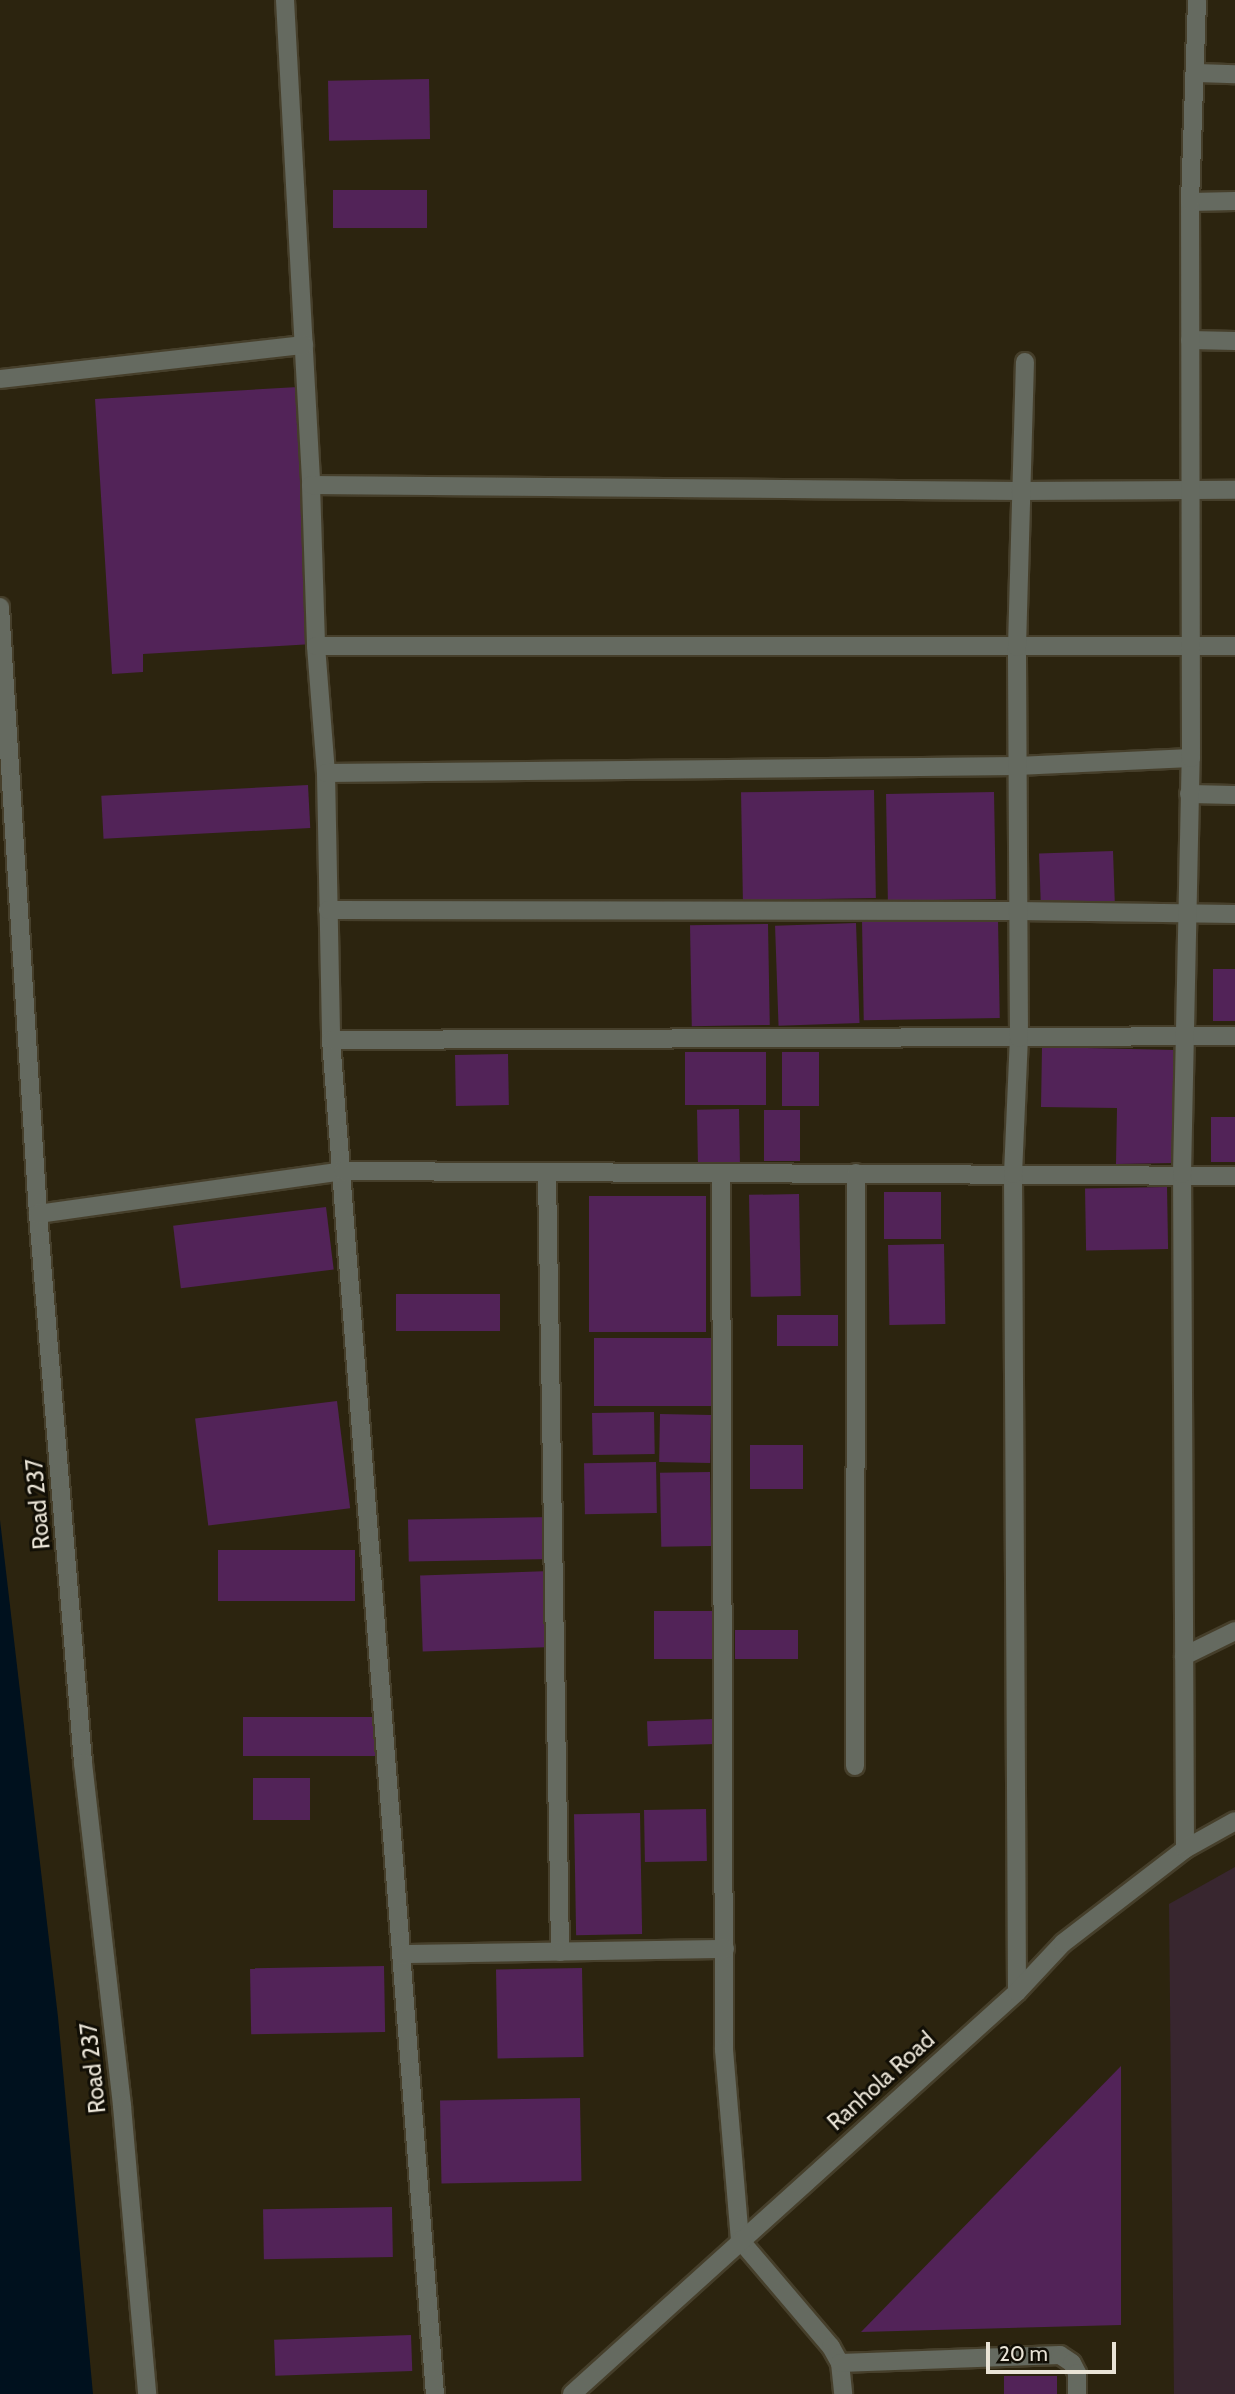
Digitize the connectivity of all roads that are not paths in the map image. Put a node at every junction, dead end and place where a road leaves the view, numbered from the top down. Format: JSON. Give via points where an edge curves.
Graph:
{"nodes":[{"id":1,"x":285,"y":0,"type":"edge"},
{"id":2,"x":1197,"y":0,"type":"edge"},
{"id":3,"x":1197,"y":73,"type":"junction"},
{"id":4,"x":1235,"y":74,"type":"edge"},
{"id":5,"x":1235,"y":201,"type":"edge"},
{"id":6,"x":1190,"y":202,"type":"junction"},
{"id":7,"x":1190,"y":340,"type":"junction"},
{"id":8,"x":1235,"y":341,"type":"edge"},
{"id":9,"x":304,"y":345,"type":"junction"},
{"id":10,"x":1025,"y":362,"type":"dead end"},
{"id":11,"x":0,"y":379,"type":"edge"},
{"id":12,"x":311,"y":485,"type":"junction"},
{"id":13,"x":1189,"y":489,"type":"junction"},
{"id":14,"x":1235,"y":490,"type":"edge"},
{"id":15,"x":1020,"y":491,"type":"junction"},
{"id":16,"x":0,"y":607,"type":"edge"},
{"id":17,"x":316,"y":646,"type":"junction"},
{"id":18,"x":1189,"y":646,"type":"junction"},
{"id":19,"x":1235,"y":646,"type":"edge"},
{"id":20,"x":1017,"y":647,"type":"junction"},
{"id":21,"x":1191,"y":758,"type":"junction"},
{"id":22,"x":1017,"y":766,"type":"junction"},
{"id":23,"x":326,"y":773,"type":"junction"},
{"id":24,"x":1189,"y":794,"type":"junction"},
{"id":25,"x":1235,"y":795,"type":"edge"},
{"id":26,"x":328,"y":910,"type":"junction"},
{"id":27,"x":1017,"y":911,"type":"junction"},
{"id":28,"x":1189,"y":914,"type":"junction"},
{"id":29,"x":1235,"y":914,"type":"edge"},
{"id":30,"x":1187,"y":1035,"type":"junction"},
{"id":31,"x":1235,"y":1036,"type":"edge"},
{"id":32,"x":1019,"y":1038,"type":"junction"},
{"id":33,"x":331,"y":1040,"type":"junction"},
{"id":34,"x":343,"y":1171,"type":"junction"},
{"id":35,"x":721,"y":1173,"type":"junction"},
{"id":36,"x":856,"y":1173,"type":"junction"},
{"id":37,"x":547,"y":1174,"type":"junction"},
{"id":38,"x":1013,"y":1174,"type":"junction"},
{"id":39,"x":1182,"y":1174,"type":"junction"},
{"id":40,"x":1235,"y":1176,"type":"edge"},
{"id":41,"x":38,"y":1214,"type":"junction"},
{"id":42,"x":1235,"y":1631,"type":"edge"},
{"id":43,"x":1184,"y":1656,"type":"junction"},
{"id":44,"x":855,"y":1766,"type":"dead end"},
{"id":45,"x":1235,"y":1821,"type":"edge"},
{"id":46,"x":1185,"y":1849,"type":"junction"},
{"id":47,"x":725,"y":1950,"type":"junction"},
{"id":48,"x":560,"y":1952,"type":"junction"},
{"id":49,"x":402,"y":1954,"type":"junction"},
{"id":50,"x":1017,"y":1992,"type":"junction"},
{"id":51,"x":740,"y":2240,"type":"junction"},
{"id":52,"x":840,"y":2363,"type":"junction"},
{"id":53,"x":147,"y":2394,"type":"edge"},
{"id":54,"x":435,"y":2394,"type":"edge"},
{"id":55,"x":572,"y":2394,"type":"edge"},
{"id":56,"x":843,"y":2394,"type":"edge"},
{"id":57,"x":1077,"y":2394,"type":"edge"}],
"edges":[{"from":1,"to":9,"type":"street"},
{"from":2,"to":3,"type":"street"},
{"from":3,"to":4,"type":"street"},
{"from":3,"to":6,"type":"street"},
{"from":5,"to":6,"type":"street"},
{"from":6,"to":7,"type":"street"},
{"from":7,"to":8,"type":"street"},
{"from":7,"to":13,"type":"street"},
{"from":9,"to":11,"type":"street"},
{"from":9,"to":12,"type":"street"},
{"from":10,"to":15,"type":"street"},
{"from":12,"to":15,"type":"street"},
{"from":12,"to":17,"type":"street"},
{"from":13,"to":14,"type":"street"},
{"from":13,"to":15,"type":"street"},
{"from":13,"to":18,"type":"street"},
{"from":15,"to":20,"type":"street"},
{"from":16,"to":41,"type":"street","name":"Road 237"},
{"from":17,"to":20,"type":"street"},
{"from":17,"to":23,"type":"street"},
{"from":18,"to":19,"type":"street"},
{"from":18,"to":20,"type":"street"},
{"from":18,"to":21,"type":"street"},
{"from":20,"to":22,"type":"street"},
{"from":21,"to":22,"type":"street"},
{"from":21,"to":24,"type":"street"},
{"from":22,"to":23,"type":"street"},
{"from":22,"to":27,"type":"street"},
{"from":23,"to":26,"type":"street"},
{"from":24,"to":25,"type":"street"},
{"from":24,"to":28,"type":"street"},
{"from":26,"to":27,"type":"street"},
{"from":26,"to":33,"type":"street"},
{"from":27,"to":28,"type":"street"},
{"from":27,"to":32,"type":"street"},
{"from":28,"to":29,"type":"street"},
{"from":28,"to":30,"type":"street"},
{"from":30,"to":31,"type":"street"},
{"from":30,"to":32,"type":"street"},
{"from":30,"to":39,"type":"street"},
{"from":32,"to":33,"type":"street"},
{"from":32,"to":38,"type":"street"},
{"from":33,"to":34,"type":"street"},
{"from":34,"to":37,"type":"street"},
{"from":34,"to":41,"type":"street"},
{"from":34,"to":49,"type":"street"},
{"from":35,"to":36,"type":"street"},
{"from":35,"to":37,"type":"street"},
{"from":35,"to":47,"type":"street"},
{"from":36,"to":38,"type":"street"},
{"from":36,"to":44,"type":"street"},
{"from":37,"to":48,"type":"street"},
{"from":38,"to":39,"type":"street"},
{"from":38,"to":50,"type":"street"},
{"from":39,"to":40,"type":"street"},
{"from":39,"to":43,"type":"street"},
{"from":41,"to":53,"type":"street","name":"Road 237","via":[[83,1763],[122,2106]]},
{"from":42,"to":43,"type":"street"},
{"from":43,"to":46,"type":"street"},
{"from":45,"to":46,"type":"street","name":"Ranhola Road"},
{"from":46,"to":50,"type":"street","name":"Ranhola Road","via":[[1063,1943]]},
{"from":47,"to":48,"type":"street"},
{"from":47,"to":51,"type":"street","via":[[724,2050]]},
{"from":48,"to":49,"type":"street"},
{"from":49,"to":54,"type":"street"},
{"from":50,"to":51,"type":"street","name":"Ranhola Road"},
{"from":51,"to":52,"type":"street"},
{"from":51,"to":55,"type":"street","name":"Ranhola Road"},
{"from":52,"to":56,"type":"street"},
{"from":52,"to":57,"type":"street","via":[[1060,2355],[1077,2373]]}]}
